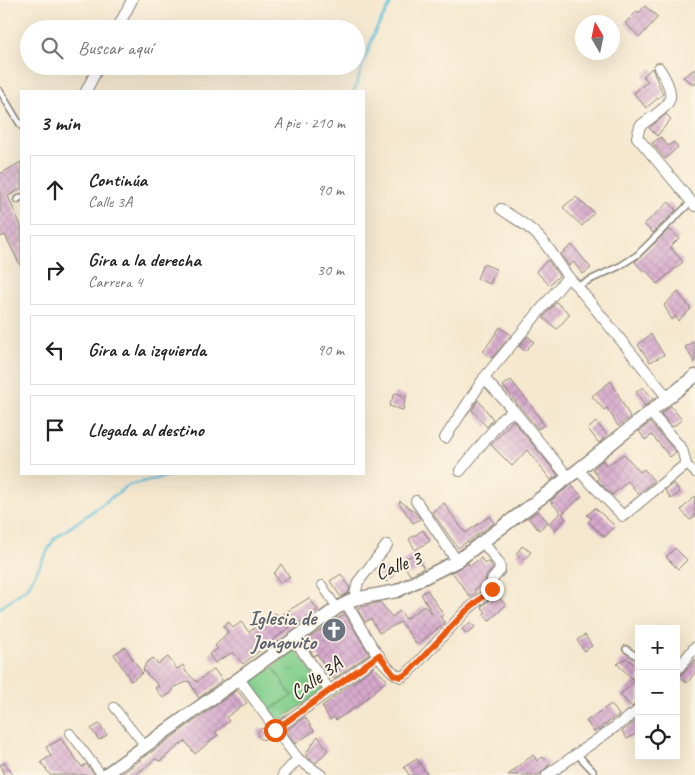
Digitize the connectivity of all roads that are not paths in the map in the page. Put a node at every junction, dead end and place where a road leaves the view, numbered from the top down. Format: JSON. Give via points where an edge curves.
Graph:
{"nodes":[{"id":1,"x":132,"y":0,"type":"edge"},
{"id":2,"x":122,"y":20,"type":"edge"},
{"id":3,"x":659,"y":68,"type":"dead end"},
{"id":4,"x":94,"y":75,"type":"edge"},
{"id":5,"x":0,"y":90,"type":"edge"},
{"id":6,"x":87,"y":90,"type":"edge"},
{"id":7,"x":20,"y":124,"type":"edge"},
{"id":8,"x":693,"y":204,"type":"edge"},
{"id":9,"x":500,"y":209,"type":"dead end"},
{"id":10,"x":567,"y":278,"type":"junction"},
{"id":11,"x":577,"y":286,"type":"junction"},
{"id":12,"x":695,"y":376,"type":"edge"},
{"id":13,"x":484,"y":378,"type":"junction"},
{"id":14,"x":667,"y":397,"type":"junction"},
{"id":15,"x":514,"y":411,"type":"junction"},
{"id":16,"x":650,"y":412,"type":"junction"},
{"id":17,"x":445,"y":438,"type":"dead end"},
{"id":18,"x":686,"y":464,"type":"junction"},
{"id":19,"x":460,"y":471,"type":"dead end"},
{"id":20,"x":573,"y":473,"type":"junction"},
{"id":21,"x":695,"y":474,"type":"edge"},
{"id":22,"x":416,"y":501,"type":"dead end"},
{"id":23,"x":483,"y":542,"type":"junction"},
{"id":24,"x":387,"y":544,"type":"dead end"},
{"id":25,"x":457,"y":561,"type":"junction"},
{"id":26,"x":322,"y":585,"type":"dead end"},
{"id":27,"x":346,"y":603,"type":"junction"},
{"id":28,"x":294,"y":638,"type":"junction"},
{"id":29,"x":695,"y":647,"type":"edge"},
{"id":30,"x":626,"y":649,"type":"dead end"},
{"id":31,"x":379,"y":655,"type":"junction"},
{"id":32,"x":635,"y":655,"type":"edge"},
{"id":33,"x":677,"y":670,"type":"edge"},
{"id":34,"x":239,"y":679,"type":"junction"},
{"id":35,"x":330,"y":691,"type":"junction"},
{"id":36,"x":114,"y":707,"type":"dead end"},
{"id":37,"x":635,"y":713,"type":"edge"},
{"id":38,"x":275,"y":730,"type":"junction"},
{"id":39,"x":70,"y":733,"type":"dead end"},
{"id":40,"x":145,"y":746,"type":"junction"},
{"id":41,"x":576,"y":753,"type":"junction"},
{"id":42,"x":298,"y":759,"type":"junction"},
{"id":43,"x":593,"y":771,"type":"dead end"},
{"id":44,"x":104,"y":775,"type":"edge"},
{"id":45,"x":283,"y":775,"type":"edge"},
{"id":46,"x":320,"y":775,"type":"edge"},
{"id":47,"x":547,"y":775,"type":"edge"}],
"edges":[{"from":1,"to":2,"type":"street"},
{"from":3,"to":8,"type":"street","via":[[672,94],[669,102],[640,126],[637,137]]},
{"from":4,"to":6,"type":"street"},
{"from":5,"to":7,"type":"lane"},
{"from":8,"to":11,"type":"lane","via":[[637,255]]},
{"from":9,"to":10,"type":"street","via":[[536,234],[565,269]]},
{"from":10,"to":11,"type":"street"},
{"from":10,"to":13,"type":"street"},
{"from":11,"to":14,"type":"street"},
{"from":12,"to":14,"type":"street","name":"Calle 3"},
{"from":13,"to":15,"type":"street"},
{"from":13,"to":17,"type":"street"},
{"from":14,"to":16,"type":"street","name":"Calle 3"},
{"from":15,"to":19,"type":"street","via":[[503,418]]},
{"from":15,"to":20,"type":"street"},
{"from":16,"to":18,"type":"street","via":[[682,449]]},
{"from":16,"to":20,"type":"street","name":"Calle 3"},
{"from":18,"to":20,"type":"street","via":[[623,516]]},
{"from":18,"to":21,"type":"street"},
{"from":20,"to":23,"type":"street","name":"Calle 3"},
{"from":22,"to":25,"type":"street"},
{"from":23,"to":25,"type":"street","name":"Calle 3"},
{"from":23,"to":31,"type":"street","via":[[499,563],[500,570],[492,580],[492,589],[466,611],[408,673],[401,677],[394,675]]},
{"from":24,"to":27,"type":"street"},
{"from":25,"to":27,"type":"street","name":"Calle 3","via":[[397,591]]},
{"from":26,"to":27,"type":"street"},
{"from":27,"to":28,"type":"street","name":"Calle 3"},
{"from":27,"to":31,"type":"street"},
{"from":28,"to":34,"type":"street","name":"Calle 3"},
{"from":28,"to":35,"type":"street"},
{"from":29,"to":33,"type":"street"},
{"from":30,"to":32,"type":"lane"},
{"from":31,"to":35,"type":"street","name":"Calle 3A"},
{"from":34,"to":38,"type":"street"},
{"from":34,"to":40,"type":"street","name":"Calle 3"},
{"from":35,"to":38,"type":"street","name":"Calle 3A"},
{"from":36,"to":40,"type":"street"},
{"from":37,"to":41,"type":"street"},
{"from":38,"to":42,"type":"street"},
{"from":39,"to":44,"type":"street"},
{"from":40,"to":44,"type":"street","name":"Calle 3"},
{"from":41,"to":43,"type":"lane"},
{"from":41,"to":47,"type":"street"},
{"from":42,"to":45,"type":"street"},
{"from":42,"to":46,"type":"street"}]}
